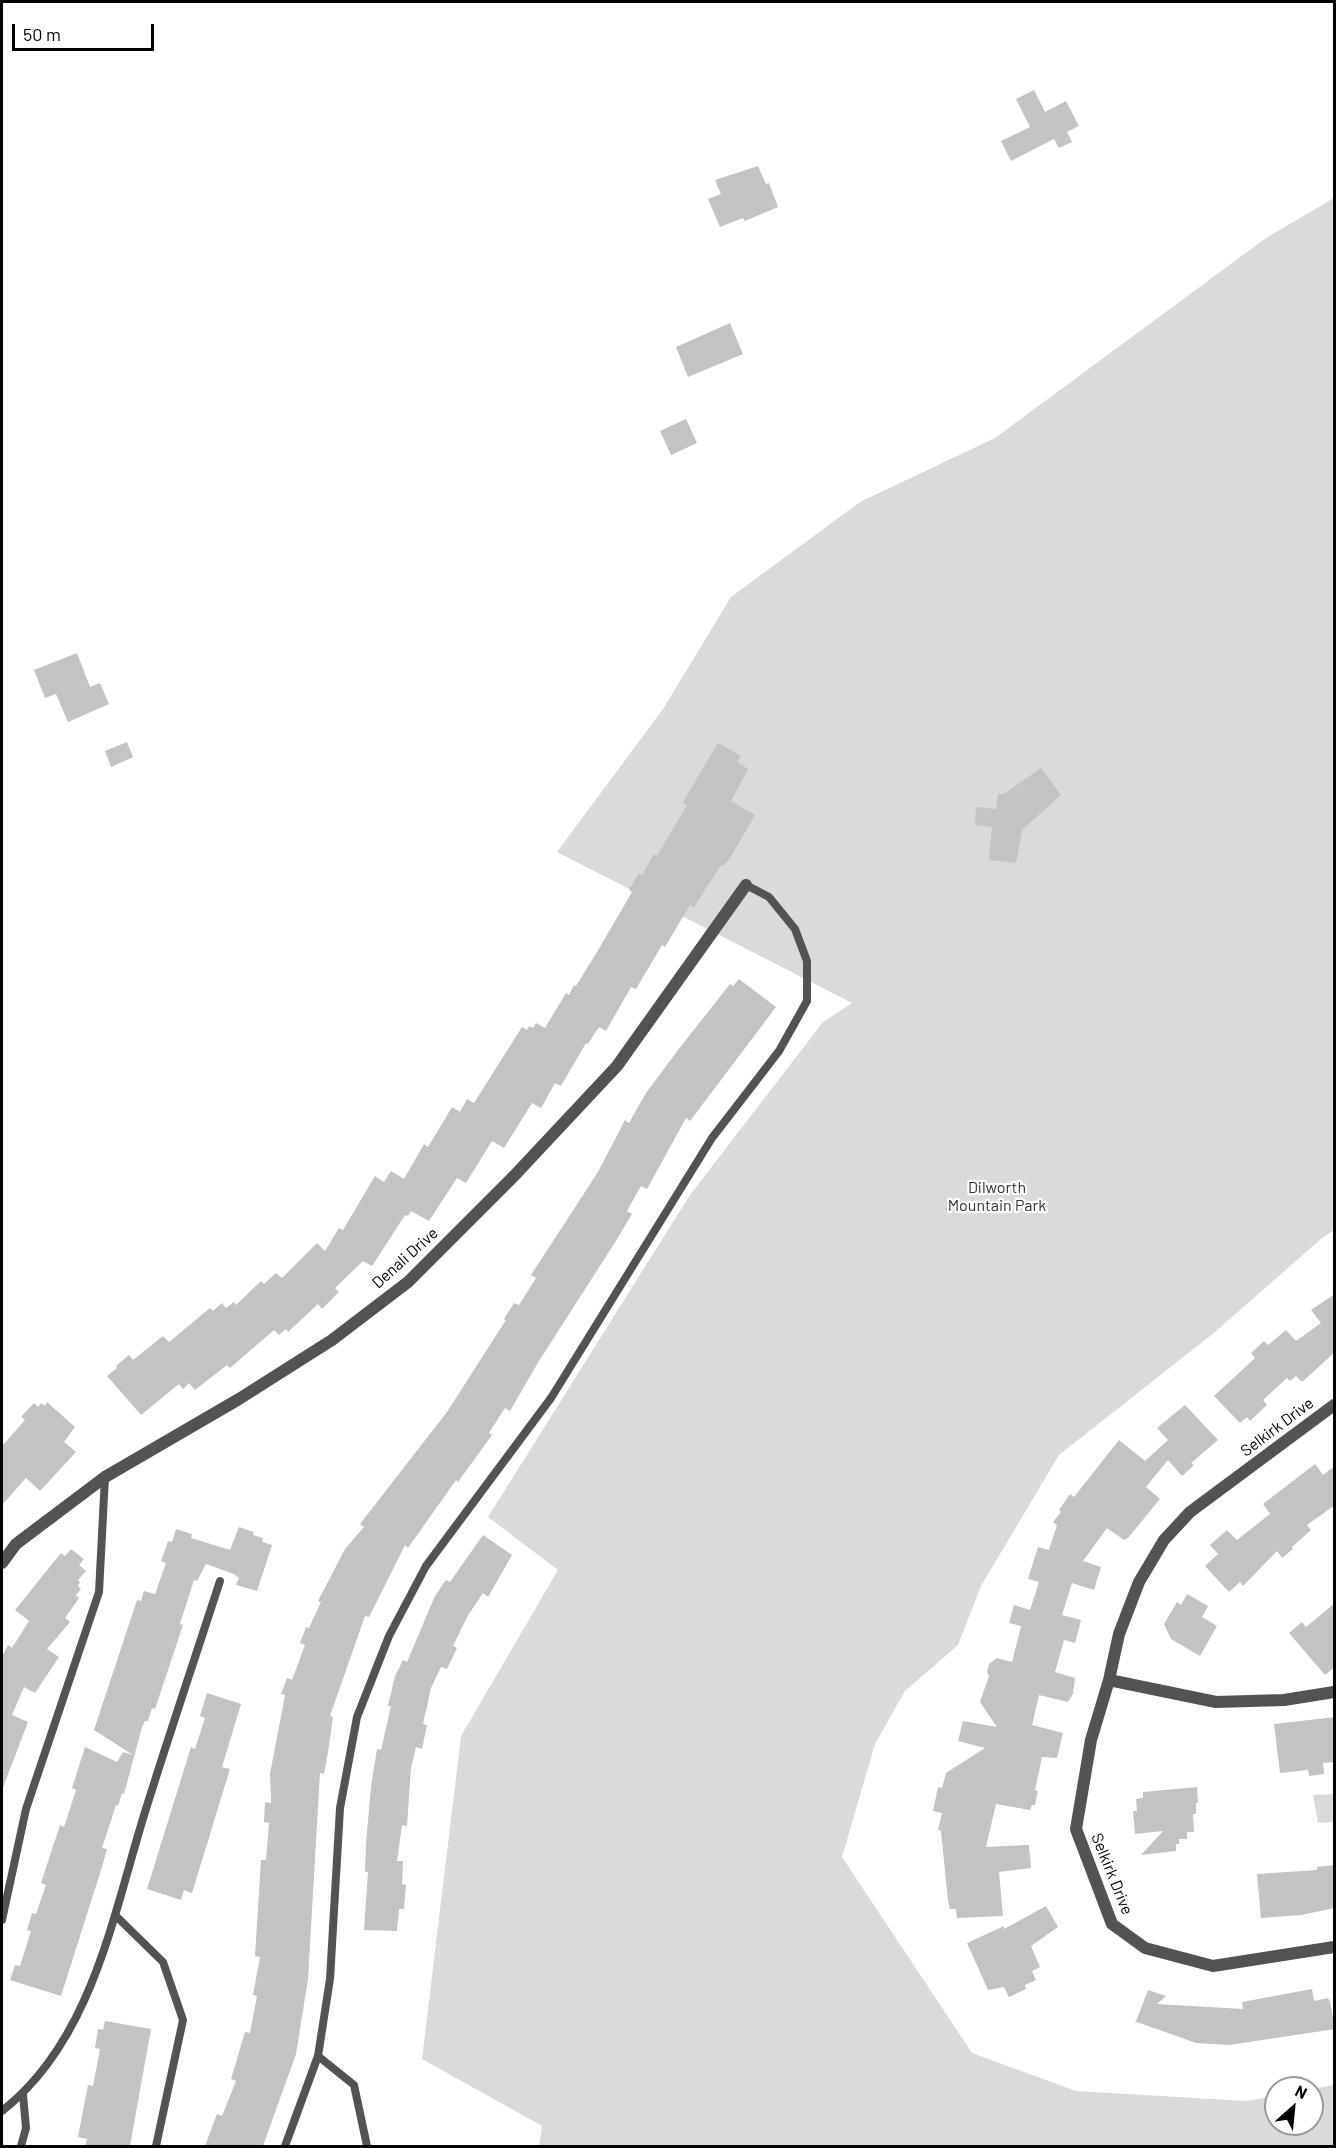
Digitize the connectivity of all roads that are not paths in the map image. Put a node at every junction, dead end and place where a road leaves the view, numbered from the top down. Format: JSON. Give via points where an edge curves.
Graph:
{"nodes":[{"id":1,"x":746,"y":885,"type":"joint"},
{"id":2,"x":1335,"y":1405,"type":"edge"},
{"id":3,"x":105,"y":1477,"type":"junction"},
{"id":4,"x":2,"y":1563,"type":"edge"},
{"id":5,"x":220,"y":1581,"type":"dead end"},
{"id":6,"x":1109,"y":1680,"type":"junction"},
{"id":7,"x":1335,"y":1692,"type":"edge"},
{"id":8,"x":115,"y":1915,"type":"junction"},
{"id":9,"x":2,"y":1920,"type":"edge"},
{"id":10,"x":1335,"y":1947,"type":"edge"},
{"id":11,"x":318,"y":2056,"type":"junction"},
{"id":12,"x":23,"y":2094,"type":"junction"},
{"id":13,"x":2,"y":2111,"type":"edge"},
{"id":14,"x":21,"y":2146,"type":"edge"},
{"id":15,"x":156,"y":2146,"type":"edge"},
{"id":16,"x":285,"y":2146,"type":"edge"},
{"id":17,"x":368,"y":2146,"type":"edge"}],
"edges":[{"from":1,"to":3,"type":"street","name":"Denali Drive","via":[[617,1066],[408,1282],[304,1358]]},
{"from":1,"to":11,"type":"lane","via":[[769,897],[795,929],[807,961],[807,1001],[779,1051],[712,1138],[551,1398],[426,1566],[389,1636],[357,1717],[340,1808],[330,1978]]},
{"from":2,"to":6,"type":"street","name":"Selkirk Drive","via":[[1190,1512],[1164,1540],[1139,1582],[1119,1634]]},
{"from":3,"to":4,"type":"street","name":"Denali Drive","via":[[16,1545]]},
{"from":3,"to":9,"type":"lane","via":[[99,1592],[26,1809]]},
{"from":5,"to":8,"type":"lane"},
{"from":6,"to":7,"type":"street","via":[[1216,1702],[1284,1700]]},
{"from":6,"to":10,"type":"street","name":"Selkirk Drive","via":[[1091,1740],[1076,1829],[1112,1924],[1145,1948],[1213,1966]]},
{"from":8,"to":12,"type":"lane","via":[[73,2027]]},
{"from":8,"to":15,"type":"lane","via":[[163,1962],[183,2020]]},
{"from":11,"to":16,"type":"lane"},
{"from":11,"to":17,"type":"lane","via":[[354,2085]]},
{"from":12,"to":13,"type":"lane"},
{"from":12,"to":14,"type":"lane","via":[[26,2128]]}]}
